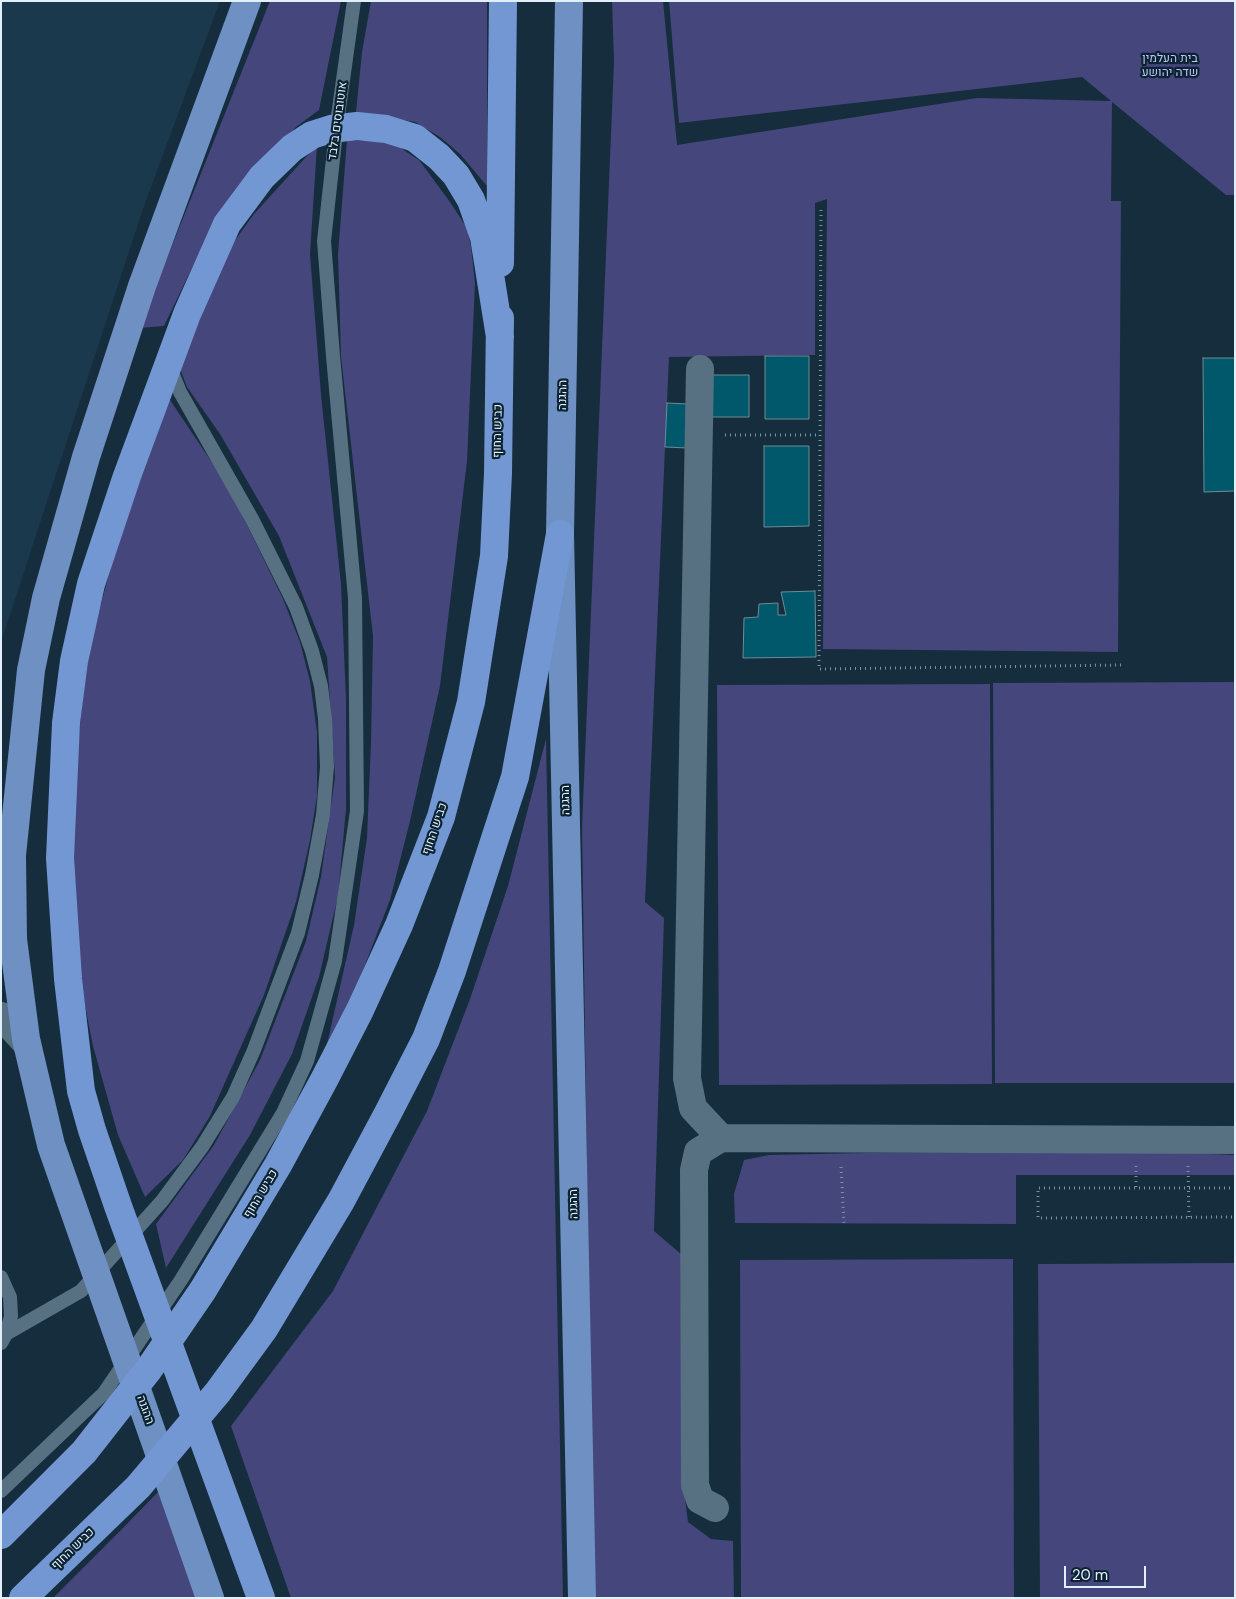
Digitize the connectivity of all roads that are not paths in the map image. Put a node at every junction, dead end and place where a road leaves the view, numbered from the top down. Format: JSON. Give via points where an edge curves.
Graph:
{"nodes":[{"id":1,"x":247,"y":1,"type":"edge"},
{"id":2,"x":354,"y":1,"type":"edge"},
{"id":3,"x":503,"y":1,"type":"edge"},
{"id":4,"x":569,"y":1,"type":"edge"},
{"id":5,"x":500,"y":337,"type":"junction"},
{"id":6,"x":169,"y":363,"type":"junction"},
{"id":7,"x":700,"y":370,"type":"dead end"},
{"id":8,"x":560,"y":534,"type":"junction"},
{"id":9,"x":6,"y":866,"type":"edge"},
{"id":10,"x":1,"y":1016,"type":"edge"},
{"id":11,"x":27,"y":1044,"type":"junction"},
{"id":12,"x":721,"y":1138,"type":"junction"},
{"id":13,"x":1235,"y":1140,"type":"edge"},
{"id":14,"x":1,"y":1277,"type":"edge"},
{"id":15,"x":4,"y":1339,"type":"edge"},
{"id":16,"x":172,"y":1485,"type":"junction"},
{"id":17,"x":1,"y":1491,"type":"edge"},
{"id":18,"x":715,"y":1508,"type":"dead end"},
{"id":19,"x":1,"y":1535,"type":"edge"},
{"id":20,"x":23,"y":1598,"type":"edge"},
{"id":21,"x":210,"y":1598,"type":"edge"},
{"id":22,"x":218,"y":1598,"type":"edge"},
{"id":23,"x":261,"y":1598,"type":"edge"},
{"id":24,"x":582,"y":1598,"type":"edge"}],
"edges":[{"from":1,"to":9,"type":"highway","name":"ההגנה","via":[[142,286],[86,457],[46,598],[31,670]]},
{"from":2,"to":17,"type":"lane","name":"אוטובוסים בלבד","via":[[324,241],[356,598],[357,811],[335,961],[307,1061],[283,1113],[181,1280],[104,1393]]},
{"from":3,"to":5,"type":"highway","name":"כביש החוף"},
{"from":4,"to":8,"type":"highway","name":"ההגנה"},
{"from":5,"to":6,"type":"highway","via":[[484,237],[471,200],[456,175],[439,156],[415,138],[386,129],[357,126],[312,135],[292,148],[262,177],[227,224]]},
{"from":5,"to":19,"type":"highway","name":"כביש החוף","via":[[494,556],[471,702],[441,817],[399,925],[324,1080],[278,1165],[203,1290],[149,1369],[84,1452]]},
{"from":6,"to":15,"type":"lane","via":[[180,392],[247,510],[296,607],[312,651],[325,719],[327,767],[323,815],[298,933],[233,1097],[202,1147],[162,1201],[81,1291]]},
{"from":6,"to":23,"type":"highway","via":[[91,584],[74,661],[65,742],[60,858],[62,910],[81,1091],[92,1130]]},
{"from":7,"to":12,"type":"street","via":[[687,1078],[693,1108]]},
{"from":8,"to":20,"type":"highway","name":"כביש החוף","via":[[516,777],[426,1039],[341,1201],[264,1328],[218,1392],[138,1487]]},
{"from":8,"to":24,"type":"highway","name":"ההגנה"},
{"from":9,"to":11,"type":"highway","name":"ההגנה","via":[[12,939]]},
{"from":10,"to":11,"type":"street"},
{"from":11,"to":16,"type":"highway","name":"ההגנה","via":[[52,1145]]},
{"from":12,"to":13,"type":"street"},
{"from":12,"to":18,"type":"street","via":[[698,1152],[694,1170],[695,1485],[700,1500]]},
{"from":14,"to":15,"type":"lane","via":[[10,1297],[11,1316]]},
{"from":16,"to":21,"type":"highway","name":"ההגנה"},
{"from":16,"to":22,"type":"highway"}]}
